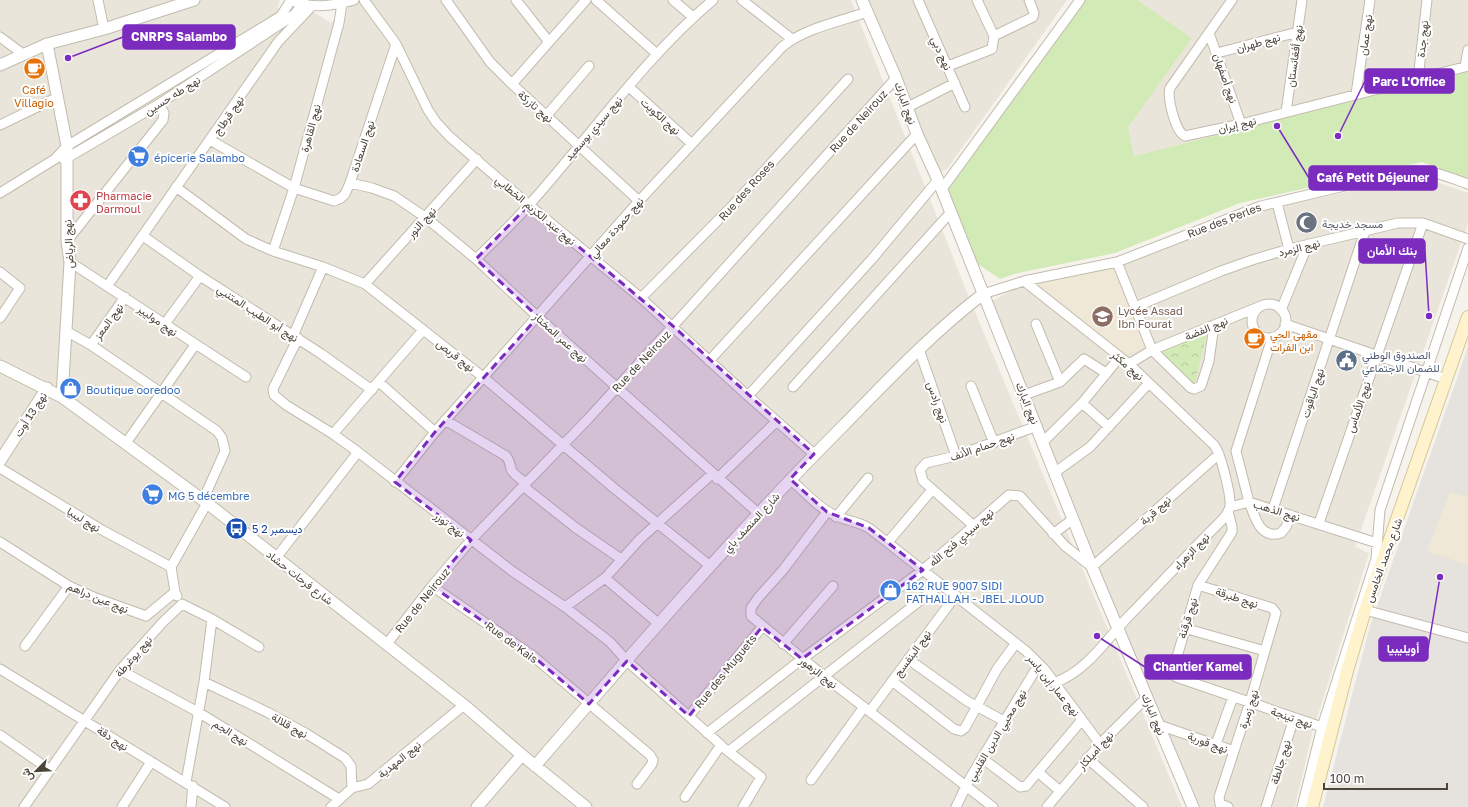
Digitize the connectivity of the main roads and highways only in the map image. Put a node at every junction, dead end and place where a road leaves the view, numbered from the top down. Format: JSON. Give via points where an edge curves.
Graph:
{"nodes":[{"id":1,"x":1468,"y":317,"type":"edge"},
{"id":2,"x":1465,"y":335,"type":"edge"},
{"id":3,"x":1312,"y":807,"type":"edge"}],
"edges":[{"from":1,"to":2,"type":"main road","name":"شارع محمد الخامس"},
{"from":2,"to":3,"type":"main road","name":"شارع محمد الخامس","via":[[1446,379],[1365,610]]}]}
